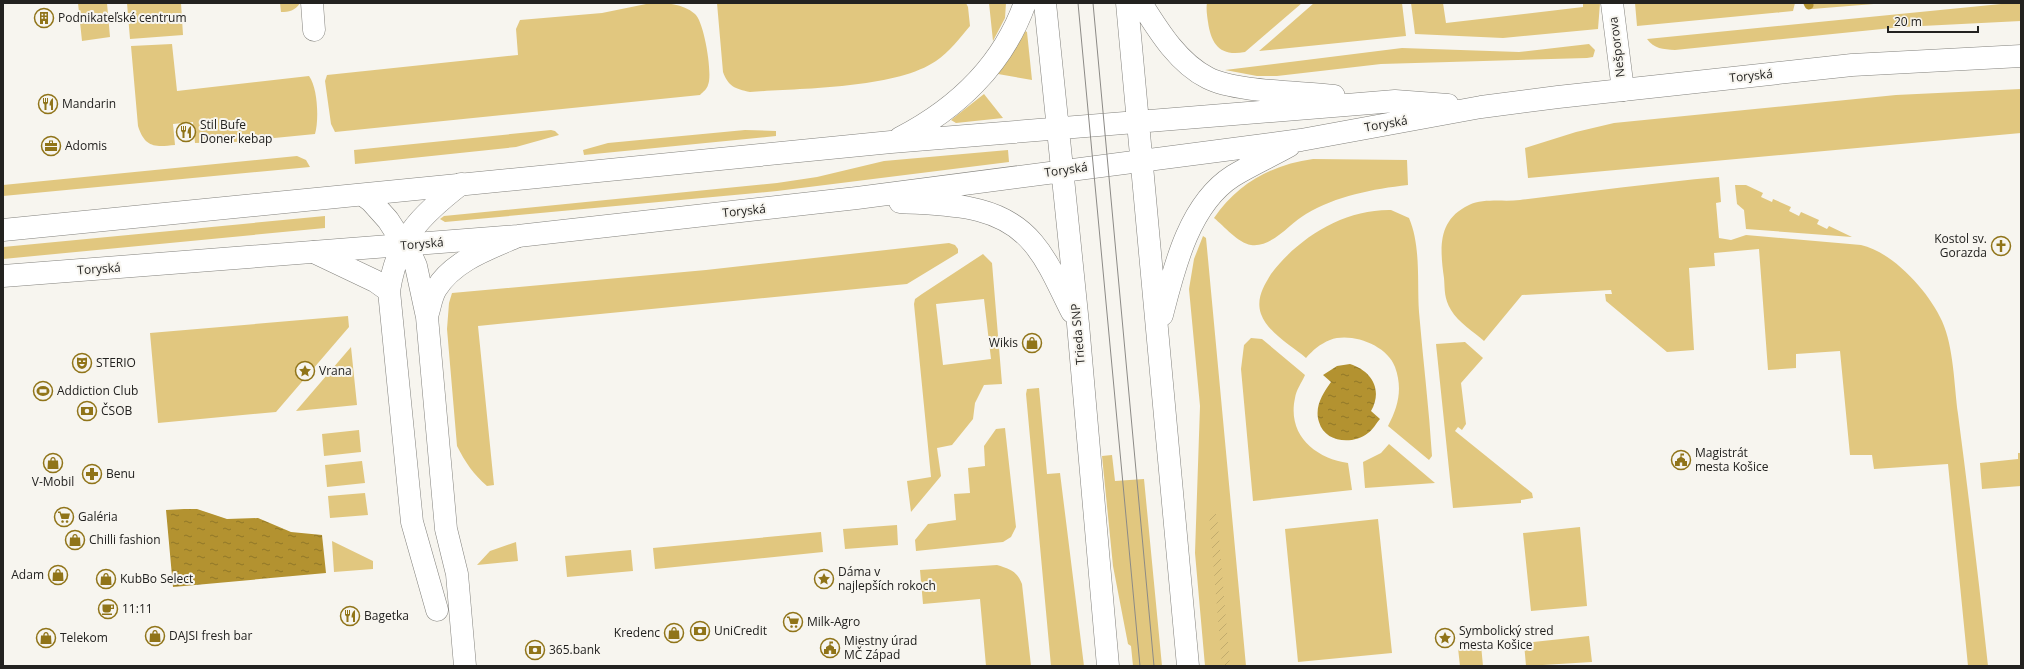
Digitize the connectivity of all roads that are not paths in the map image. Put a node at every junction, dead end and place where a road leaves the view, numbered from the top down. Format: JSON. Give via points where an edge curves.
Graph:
{"nodes":[{"id":1,"x":312,"y":3,"type":"edge"},
{"id":2,"x":1025,"y":3,"type":"edge"},
{"id":3,"x":1045,"y":3,"type":"edge"},
{"id":4,"x":1127,"y":3,"type":"edge"},
{"id":5,"x":1141,"y":3,"type":"edge"},
{"id":6,"x":1612,"y":3,"type":"edge"},
{"id":7,"x":314,"y":30,"type":"dead end"},
{"id":8,"x":2021,"y":56,"type":"edge"},
{"id":9,"x":1623,"y":90,"type":"junction"},
{"id":10,"x":1395,"y":101,"type":"junction"},
{"id":11,"x":1481,"y":107,"type":"junction"},
{"id":12,"x":1138,"y":122,"type":"junction"},
{"id":13,"x":1058,"y":129,"type":"junction"},
{"id":14,"x":1301,"y":140,"type":"junction"},
{"id":15,"x":892,"y":142,"type":"junction"},
{"id":16,"x":1142,"y":160,"type":"junction"},
{"id":17,"x":1062,"y":171,"type":"junction"},
{"id":18,"x":461,"y":184,"type":"junction"},
{"id":19,"x":363,"y":195,"type":"junction"},
{"id":20,"x":857,"y":198,"type":"junction"},
{"id":21,"x":3,"y":230,"type":"edge"},
{"id":22,"x":518,"y":236,"type":"junction"},
{"id":23,"x":403,"y":246,"type":"junction"},
{"id":24,"x":314,"y":252,"type":"junction"},
{"id":25,"x":3,"y":276,"type":"edge"},
{"id":26,"x":389,"y":290,"type":"junction"},
{"id":27,"x":426,"y":317,"type":"junction"},
{"id":28,"x":1078,"y":324,"type":"junction"},
{"id":29,"x":1158,"y":334,"type":"junction"},
{"id":30,"x":412,"y":522,"type":"junction"},
{"id":31,"x":446,"y":529,"type":"junction"},
{"id":32,"x":437,"y":610,"type":"dead end"},
{"id":33,"x":466,"y":666,"type":"edge"},
{"id":34,"x":1108,"y":666,"type":"edge"},
{"id":35,"x":1188,"y":666,"type":"edge"}],
"edges":[{"from":1,"to":7,"type":"street"},
{"from":2,"to":15,"type":"street","via":[[1012,34],[982,77],[936,118]]},
{"from":3,"to":13,"type":"street","name":"Trieda SNP"},
{"from":4,"to":12,"type":"street"},
{"from":5,"to":10,"type":"street","via":[[1153,23],[1176,51],[1199,72],[1214,80],[1264,89]]},
{"from":6,"to":9,"type":"street","name":"Nešporova"},
{"from":8,"to":9,"type":"street","name":"Toryská","via":[[1852,65]]},
{"from":9,"to":11,"type":"street","name":"Toryská"},
{"from":10,"to":11,"type":"street","name":"Toryská"},
{"from":10,"to":12,"type":"street","name":"Toryská"},
{"from":11,"to":14,"type":"street","name":"Toryská"},
{"from":12,"to":13,"type":"street","name":"Toryská"},
{"from":12,"to":16,"type":"street"},
{"from":13,"to":15,"type":"street","name":"Toryská"},
{"from":13,"to":17,"type":"street","name":"Trieda SNP"},
{"from":14,"to":16,"type":"street","name":"Toryská"},
{"from":14,"to":29,"type":"street","via":[[1232,177],[1208,201],[1187,235],[1170,285]]},
{"from":15,"to":18,"type":"street","name":"Toryská"},
{"from":16,"to":17,"type":"street","name":"Toryská"},
{"from":16,"to":29,"type":"street"},
{"from":17,"to":20,"type":"street","name":"Toryská"},
{"from":17,"to":28,"type":"street","name":"Trieda SNP"},
{"from":18,"to":19,"type":"street","name":"Toryská"},
{"from":18,"to":23,"type":"street","via":[[424,215]]},
{"from":19,"to":21,"type":"street","name":"Toryská"},
{"from":19,"to":23,"type":"street","via":[[384,214]]},
{"from":20,"to":22,"type":"street","name":"Toryská"},
{"from":20,"to":28,"type":"street","via":[[978,209],[1004,220],[1029,239],[1040,253]]},
{"from":22,"to":23,"type":"street","name":"Toryská"},
{"from":22,"to":27,"type":"street","via":[[474,256],[446,275],[435,290]]},
{"from":23,"to":24,"type":"street","name":"Toryská"},
{"from":23,"to":26,"type":"street","via":[[394,266]]},
{"from":23,"to":27,"type":"street","via":[[416,266]]},
{"from":24,"to":25,"type":"street","name":"Toryská"},
{"from":24,"to":26,"type":"street","via":[[375,280]]},
{"from":26,"to":30,"type":"street"},
{"from":27,"to":31,"type":"street"},
{"from":28,"to":34,"type":"street","name":"Trieda SNP"},
{"from":29,"to":35,"type":"street"},
{"from":30,"to":31,"type":"street"},
{"from":30,"to":32,"type":"street"},
{"from":31,"to":33,"type":"street","via":[[457,574]]}]}
